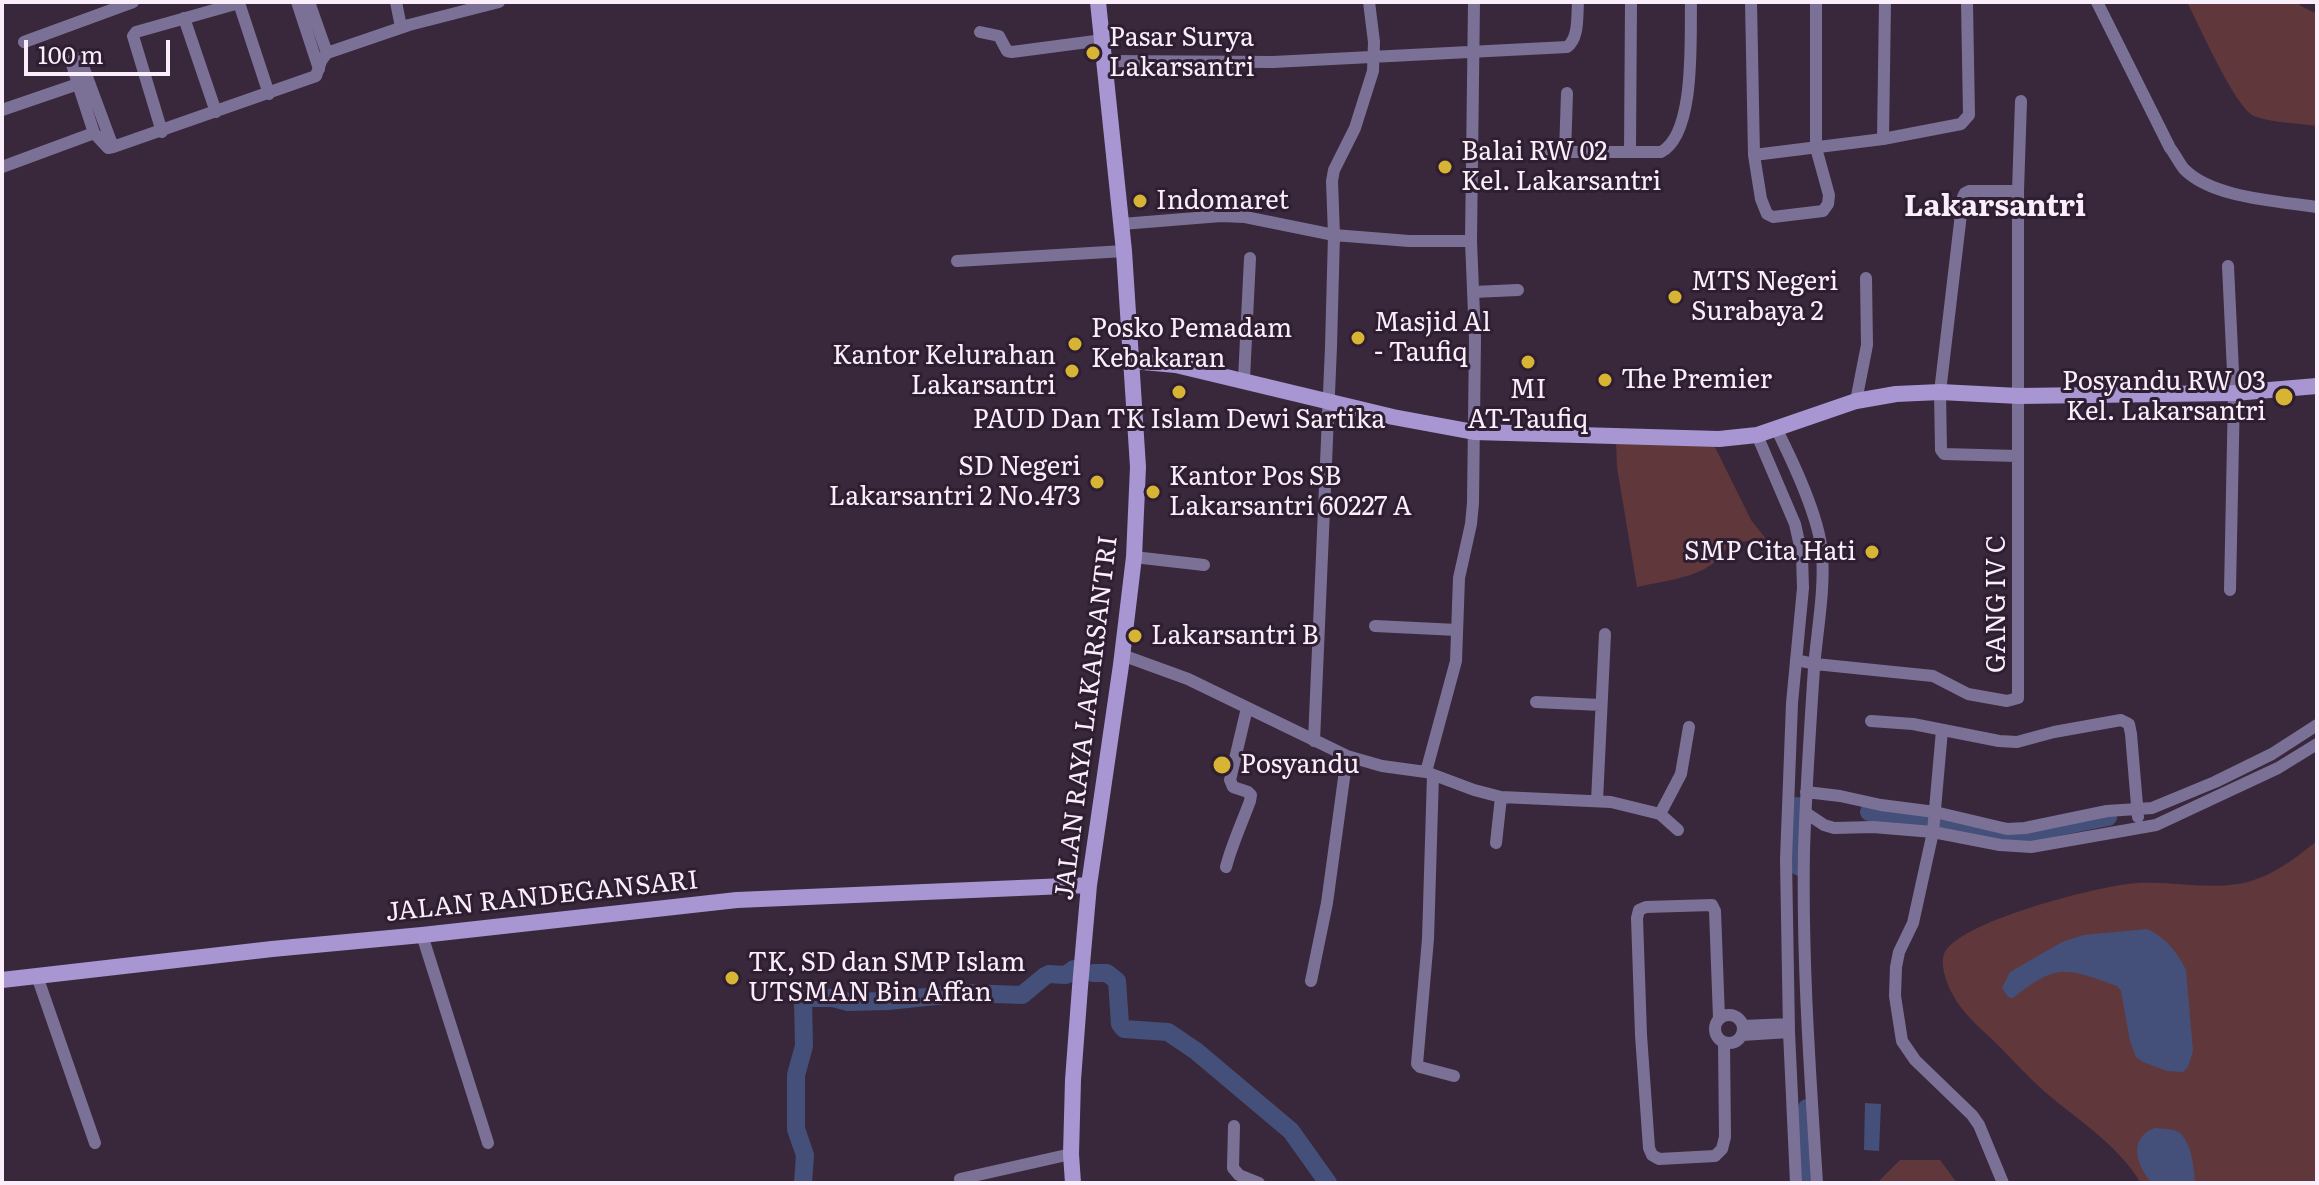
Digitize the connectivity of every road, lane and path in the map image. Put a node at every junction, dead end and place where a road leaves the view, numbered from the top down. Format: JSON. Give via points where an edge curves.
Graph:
{"nodes":[{"id":1,"x":133,"y":2,"type":"edge"},
{"id":2,"x":297,"y":2,"type":"edge"},
{"id":3,"x":309,"y":2,"type":"edge"},
{"id":4,"x":396,"y":2,"type":"edge"},
{"id":5,"x":499,"y":2,"type":"edge"},
{"id":6,"x":1098,"y":2,"type":"edge"},
{"id":7,"x":1369,"y":2,"type":"edge"},
{"id":8,"x":1474,"y":2,"type":"edge"},
{"id":9,"x":1578,"y":2,"type":"edge"},
{"id":10,"x":1631,"y":2,"type":"edge"},
{"id":11,"x":1691,"y":2,"type":"edge"},
{"id":12,"x":1751,"y":2,"type":"edge"},
{"id":13,"x":1816,"y":2,"type":"edge"},
{"id":14,"x":1885,"y":2,"type":"edge"},
{"id":15,"x":1967,"y":2,"type":"edge"},
{"id":16,"x":2097,"y":2,"type":"edge"},
{"id":17,"x":184,"y":18,"type":"junction"},
{"id":18,"x":401,"y":27,"type":"junction"},
{"id":19,"x":980,"y":32,"type":"dead end"},
{"id":20,"x":1103,"y":40,"type":"junction"},
{"id":21,"x":24,"y":42,"type":"dead end"},
{"id":22,"x":1472,"y":51,"type":"junction"},
{"id":23,"x":327,"y":53,"type":"junction"},
{"id":24,"x":1375,"y":55,"type":"junction"},
{"id":25,"x":1106,"y":61,"type":"junction"},
{"id":26,"x":319,"y":69,"type":"junction"},
{"id":27,"x":78,"y":84,"type":"junction"},
{"id":28,"x":1567,"y":93,"type":"dead end"},
{"id":29,"x":269,"y":94,"type":"junction"},
{"id":30,"x":2021,"y":101,"type":"dead end"},
{"id":31,"x":2,"y":110,"type":"edge"},
{"id":32,"x":216,"y":112,"type":"junction"},
{"id":33,"x":162,"y":132,"type":"junction"},
{"id":34,"x":94,"y":133,"type":"junction"},
{"id":35,"x":1883,"y":139,"type":"junction"},
{"id":36,"x":113,"y":147,"type":"junction"},
{"id":37,"x":1816,"y":148,"type":"junction"},
{"id":38,"x":1630,"y":151,"type":"junction"},
{"id":39,"x":1539,"y":152,"type":"dead end"},
{"id":40,"x":1565,"y":153,"type":"junction"},
{"id":41,"x":1754,"y":155,"type":"junction"},
{"id":42,"x":2,"y":167,"type":"edge"},
{"id":43,"x":2018,"y":191,"type":"junction"},
{"id":44,"x":2317,"y":207,"type":"edge"},
{"id":45,"x":1122,"y":224,"type":"junction"},
{"id":46,"x":1334,"y":235,"type":"junction"},
{"id":47,"x":1471,"y":241,"type":"junction"},
{"id":48,"x":1124,"y":251,"type":"junction"},
{"id":49,"x":1250,"y":258,"type":"dead end"},
{"id":50,"x":957,"y":261,"type":"dead end"},
{"id":51,"x":2228,"y":266,"type":"dead end"},
{"id":52,"x":1866,"y":278,"type":"dead end"},
{"id":53,"x":1518,"y":290,"type":"dead end"},
{"id":54,"x":1473,"y":292,"type":"junction"},
{"id":55,"x":1132,"y":361,"type":"junction"},
{"id":56,"x":1244,"y":379,"type":"junction"},
{"id":57,"x":2317,"y":386,"type":"edge"},
{"id":58,"x":1940,"y":392,"type":"junction"},
{"id":59,"x":2234,"y":393,"type":"junction"},
{"id":60,"x":2019,"y":396,"type":"junction"},
{"id":61,"x":1327,"y":401,"type":"junction"},
{"id":62,"x":1856,"y":401,"type":"junction"},
{"id":63,"x":1776,"y":428,"type":"junction"},
{"id":64,"x":1474,"y":432,"type":"junction"},
{"id":65,"x":1757,"y":435,"type":"junction"},
{"id":66,"x":2017,"y":456,"type":"junction"},
{"id":67,"x":1134,"y":557,"type":"junction"},
{"id":68,"x":1204,"y":565,"type":"dead end"},
{"id":69,"x":2230,"y":590,"type":"dead end"},
{"id":70,"x":1375,"y":626,"type":"dead end"},
{"id":71,"x":1457,"y":630,"type":"junction"},
{"id":72,"x":1605,"y":634,"type":"dead end"},
{"id":73,"x":1122,"y":655,"type":"junction"},
{"id":74,"x":1796,"y":660,"type":"junction"},
{"id":75,"x":1815,"y":664,"type":"junction"},
{"id":76,"x":1536,"y":702,"type":"dead end"},
{"id":77,"x":1601,"y":705,"type":"junction"},
{"id":78,"x":1247,"y":708,"type":"junction"},
{"id":79,"x":1871,"y":721,"type":"dead end"},
{"id":80,"x":2317,"y":725,"type":"edge"},
{"id":81,"x":1689,"y":727,"type":"dead end"},
{"id":82,"x":1942,"y":730,"type":"junction"},
{"id":83,"x":1314,"y":741,"type":"junction"},
{"id":84,"x":2317,"y":744,"type":"edge"},
{"id":85,"x":1347,"y":756,"type":"junction"},
{"id":86,"x":1430,"y":773,"type":"junction"},
{"id":87,"x":1806,"y":792,"type":"junction"},
{"id":88,"x":1501,"y":797,"type":"junction"},
{"id":89,"x":1597,"y":801,"type":"junction"},
{"id":90,"x":1865,"y":803,"type":"junction"},
{"id":91,"x":2137,"y":809,"type":"junction"},
{"id":92,"x":1935,"y":812,"type":"junction"},
{"id":93,"x":1806,"y":813,"type":"junction"},
{"id":94,"x":1660,"y":814,"type":"junction"},
{"id":95,"x":1860,"y":828,"type":"junction"},
{"id":96,"x":2138,"y":829,"type":"junction"},
{"id":97,"x":1678,"y":830,"type":"dead end"},
{"id":98,"x":1933,"y":832,"type":"junction"},
{"id":99,"x":1496,"y":843,"type":"dead end"},
{"id":100,"x":1226,"y":867,"type":"dead end"},
{"id":101,"x":1089,"y":885,"type":"junction"},
{"id":102,"x":422,"y":935,"type":"junction"},
{"id":103,"x":37,"y":976,"type":"junction"},
{"id":104,"x":2,"y":980,"type":"edge"},
{"id":105,"x":1311,"y":981,"type":"dead end"},
{"id":106,"x":1719,"y":1018,"type":"junction"},
{"id":107,"x":1796,"y":1027,"type":"junction"},
{"id":108,"x":1742,"y":1030,"type":"junction"},
{"id":109,"x":1724,"y":1043,"type":"junction"},
{"id":110,"x":1454,"y":1076,"type":"dead end"},
{"id":111,"x":1234,"y":1126,"type":"dead end"},
{"id":112,"x":95,"y":1143,"type":"dead end"},
{"id":113,"x":488,"y":1143,"type":"dead end"},
{"id":114,"x":1071,"y":1154,"type":"junction"},
{"id":115,"x":960,"y":1179,"type":"dead end"},
{"id":116,"x":1073,"y":1183,"type":"edge"},
{"id":117,"x":1259,"y":1183,"type":"edge"},
{"id":118,"x":1796,"y":1183,"type":"edge"},
{"id":119,"x":1817,"y":1183,"type":"edge"},
{"id":120,"x":2003,"y":1183,"type":"edge"}],
"edges":[{"from":1,"to":21,"type":"street"},
{"from":2,"to":26,"type":"street"},
{"from":3,"to":23,"type":"street"},
{"from":4,"to":18,"type":"street"},
{"from":5,"to":18,"type":"street"},
{"from":6,"to":20,"type":"street","name":"JALAN RAYA LAKARSANTRI"},
{"from":7,"to":24,"type":"street"},
{"from":8,"to":22,"type":"street"},
{"from":9,"to":22,"type":"street","via":[[1574,37],[1567,47]]},
{"from":10,"to":38,"type":"street"},
{"from":11,"to":38,"type":"street","via":[[1690,82],[1674,142],[1661,152]]},
{"from":12,"to":41,"type":"street"},
{"from":13,"to":37,"type":"street"},
{"from":14,"to":35,"type":"street"},
{"from":15,"to":35,"type":"street","via":[[1969,115],[1961,124]]},
{"from":16,"to":44,"type":"street","via":[[2184,169],[2225,191]]},
{"from":17,"to":29,"type":"street","via":[[239,3]]},
{"from":17,"to":32,"type":"street"},
{"from":17,"to":33,"type":"street","via":[[133,34]]},
{"from":18,"to":23,"type":"street"},
{"from":19,"to":20,"type":"street","via":[[999,36],[1012,52]]},
{"from":20,"to":25,"type":"street","name":"JALAN RAYA LAKARSANTRI"},
{"from":22,"to":24,"type":"street"},
{"from":22,"to":47,"type":"street"},
{"from":23,"to":26,"type":"street"},
{"from":24,"to":25,"type":"street","via":[[1273,62]]},
{"from":24,"to":46,"type":"street","via":[[1355,128],[1334,170]]},
{"from":25,"to":45,"type":"street","name":"JALAN RAYA LAKARSANTRI"},
{"from":26,"to":29,"type":"street","via":[[316,76]]},
{"from":27,"to":31,"type":"street"},
{"from":27,"to":34,"type":"street"},
{"from":27,"to":36,"type":"street","via":[[71,61],[75,58],[80,58]]},
{"from":28,"to":40,"type":"street"},
{"from":29,"to":32,"type":"street"},
{"from":30,"to":43,"type":"street","name":"GANG IV C"},
{"from":32,"to":33,"type":"street"},
{"from":33,"to":36,"type":"street"},
{"from":34,"to":36,"type":"street"},
{"from":34,"to":42,"type":"street"},
{"from":35,"to":37,"type":"street"},
{"from":37,"to":41,"type":"street"},
{"from":37,"to":41,"type":"street","via":[[1828,204],[1823,211],[1796,215],[1773,217],[1764,210]]},
{"from":38,"to":40,"type":"street"},
{"from":39,"to":40,"type":"street"},
{"from":43,"to":58,"type":"street","via":[[1969,191],[1963,197]]},
{"from":43,"to":60,"type":"street","name":"GANG IV C"},
{"from":45,"to":46,"type":"street","via":[[1245,217]]},
{"from":45,"to":48,"type":"street","name":"JALAN RAYA LAKARSANTRI"},
{"from":46,"to":47,"type":"street"},
{"from":46,"to":61,"type":"street"},
{"from":47,"to":54,"type":"street"},
{"from":48,"to":50,"type":"street"},
{"from":48,"to":55,"type":"street","name":"JALAN RAYA LAKARSANTRI"},
{"from":49,"to":56,"type":"street"},
{"from":51,"to":59,"type":"street"},
{"from":52,"to":62,"type":"street","via":[[1867,345]]},
{"from":53,"to":54,"type":"street"},
{"from":54,"to":64,"type":"street"},
{"from":55,"to":56,"type":"street"},
{"from":55,"to":67,"type":"street","name":"JALAN RAYA LAKARSANTRI","via":[[1138,467]]},
{"from":56,"to":61,"type":"street"},
{"from":57,"to":59,"type":"street"},
{"from":58,"to":60,"type":"street"},
{"from":58,"to":62,"type":"street"},
{"from":58,"to":66,"type":"street","via":[[1944,454]]},
{"from":59,"to":60,"type":"street"},
{"from":59,"to":69,"type":"street"},
{"from":60,"to":66,"type":"street","name":"GANG IV C"},
{"from":61,"to":64,"type":"street"},
{"from":61,"to":83,"type":"street"},
{"from":62,"to":63,"type":"street"},
{"from":63,"to":65,"type":"street"},
{"from":63,"to":75,"type":"street","via":[[1814,518],[1822,553]]},
{"from":64,"to":65,"type":"street","via":[[1719,439]]},
{"from":64,"to":71,"type":"street","via":[[1473,503],[1459,578]]},
{"from":65,"to":74,"type":"street","via":[[1795,524],[1802,555]]},
{"from":66,"to":75,"type":"street","name":"GANG IV C","via":[[2018,698],[1968,694],[1933,676]]},
{"from":67,"to":68,"type":"street"},
{"from":67,"to":73,"type":"street","name":"JALAN RAYA LAKARSANTRI"},
{"from":70,"to":71,"type":"street"},
{"from":71,"to":86,"type":"street","via":[[1456,661]]},
{"from":72,"to":77,"type":"street"},
{"from":73,"to":78,"type":"street"},
{"from":73,"to":101,"type":"street","name":"JALAN RAYA LAKARSANTRI"},
{"from":74,"to":75,"type":"street"},
{"from":74,"to":107,"type":"street","via":[[1786,859]]},
{"from":75,"to":87,"type":"street"},
{"from":76,"to":77,"type":"street"},
{"from":77,"to":89,"type":"street"},
{"from":78,"to":83,"type":"street"},
{"from":78,"to":100,"type":"street","via":[[1230,780],[1251,795]]},
{"from":79,"to":82,"type":"street"},
{"from":80,"to":91,"type":"street","via":[[2215,782]]},
{"from":81,"to":94,"type":"street","via":[[1681,774]]},
{"from":82,"to":91,"type":"street","via":[[2017,742],[2121,720],[2129,724],[2131,734]]},
{"from":82,"to":92,"type":"street"},
{"from":83,"to":85,"type":"street"},
{"from":84,"to":96,"type":"street","via":[[2182,814]]},
{"from":85,"to":86,"type":"street"},
{"from":85,"to":105,"type":"street"},
{"from":86,"to":88,"type":"street"},
{"from":86,"to":110,"type":"street","via":[[1428,939],[1417,1064]]},
{"from":87,"to":90,"type":"street"},
{"from":87,"to":93,"type":"street"},
{"from":88,"to":89,"type":"street"},
{"from":88,"to":99,"type":"street"},
{"from":89,"to":94,"type":"street"},
{"from":90,"to":92,"type":"street"},
{"from":90,"to":95,"type":"street"},
{"from":91,"to":92,"type":"street","via":[[2007,829]]},
{"from":91,"to":96,"type":"street"},
{"from":92,"to":98,"type":"street"},
{"from":93,"to":95,"type":"street","via":[[1834,828]]},
{"from":93,"to":107,"type":"street"},
{"from":94,"to":97,"type":"street"},
{"from":95,"to":98,"type":"street"},
{"from":96,"to":98,"type":"street","via":[[2031,847]]},
{"from":98,"to":120,"type":"street","via":[[1913,923],[1896,967],[1897,1018],[1902,1041],[1915,1060],[1979,1125]]},
{"from":101,"to":102,"type":"street","name":"JALAN RANDEGANSARI","via":[[737,900]]},
{"from":101,"to":114,"type":"street","name":"JALAN RAYA LAKARSANTRI"},
{"from":102,"to":103,"type":"street","name":"JALAN RANDEGANSARI"},
{"from":102,"to":113,"type":"street"},
{"from":103,"to":104,"type":"street","name":"JALAN RANDEGANSARI"},
{"from":103,"to":112,"type":"street"},
{"from":106,"to":108,"type":"street","via":[[1735,1016]]},
{"from":106,"to":109,"type":"street","via":[[1716,1037]]},
{"from":106,"to":109,"type":"street","via":[[1712,905],[1639,910],[1641,1035],[1652,1155],[1715,1156],[1722,1149]]},
{"from":107,"to":108,"type":"street"},
{"from":107,"to":118,"type":"street"},
{"from":107,"to":119,"type":"street"},
{"from":108,"to":109,"type":"street","via":[[1734,1042]]},
{"from":111,"to":117,"type":"street","via":[[1233,1168]]},
{"from":114,"to":115,"type":"street"},
{"from":114,"to":116,"type":"street","name":"JALAN RAYA LAKARSANTRI"}]}
